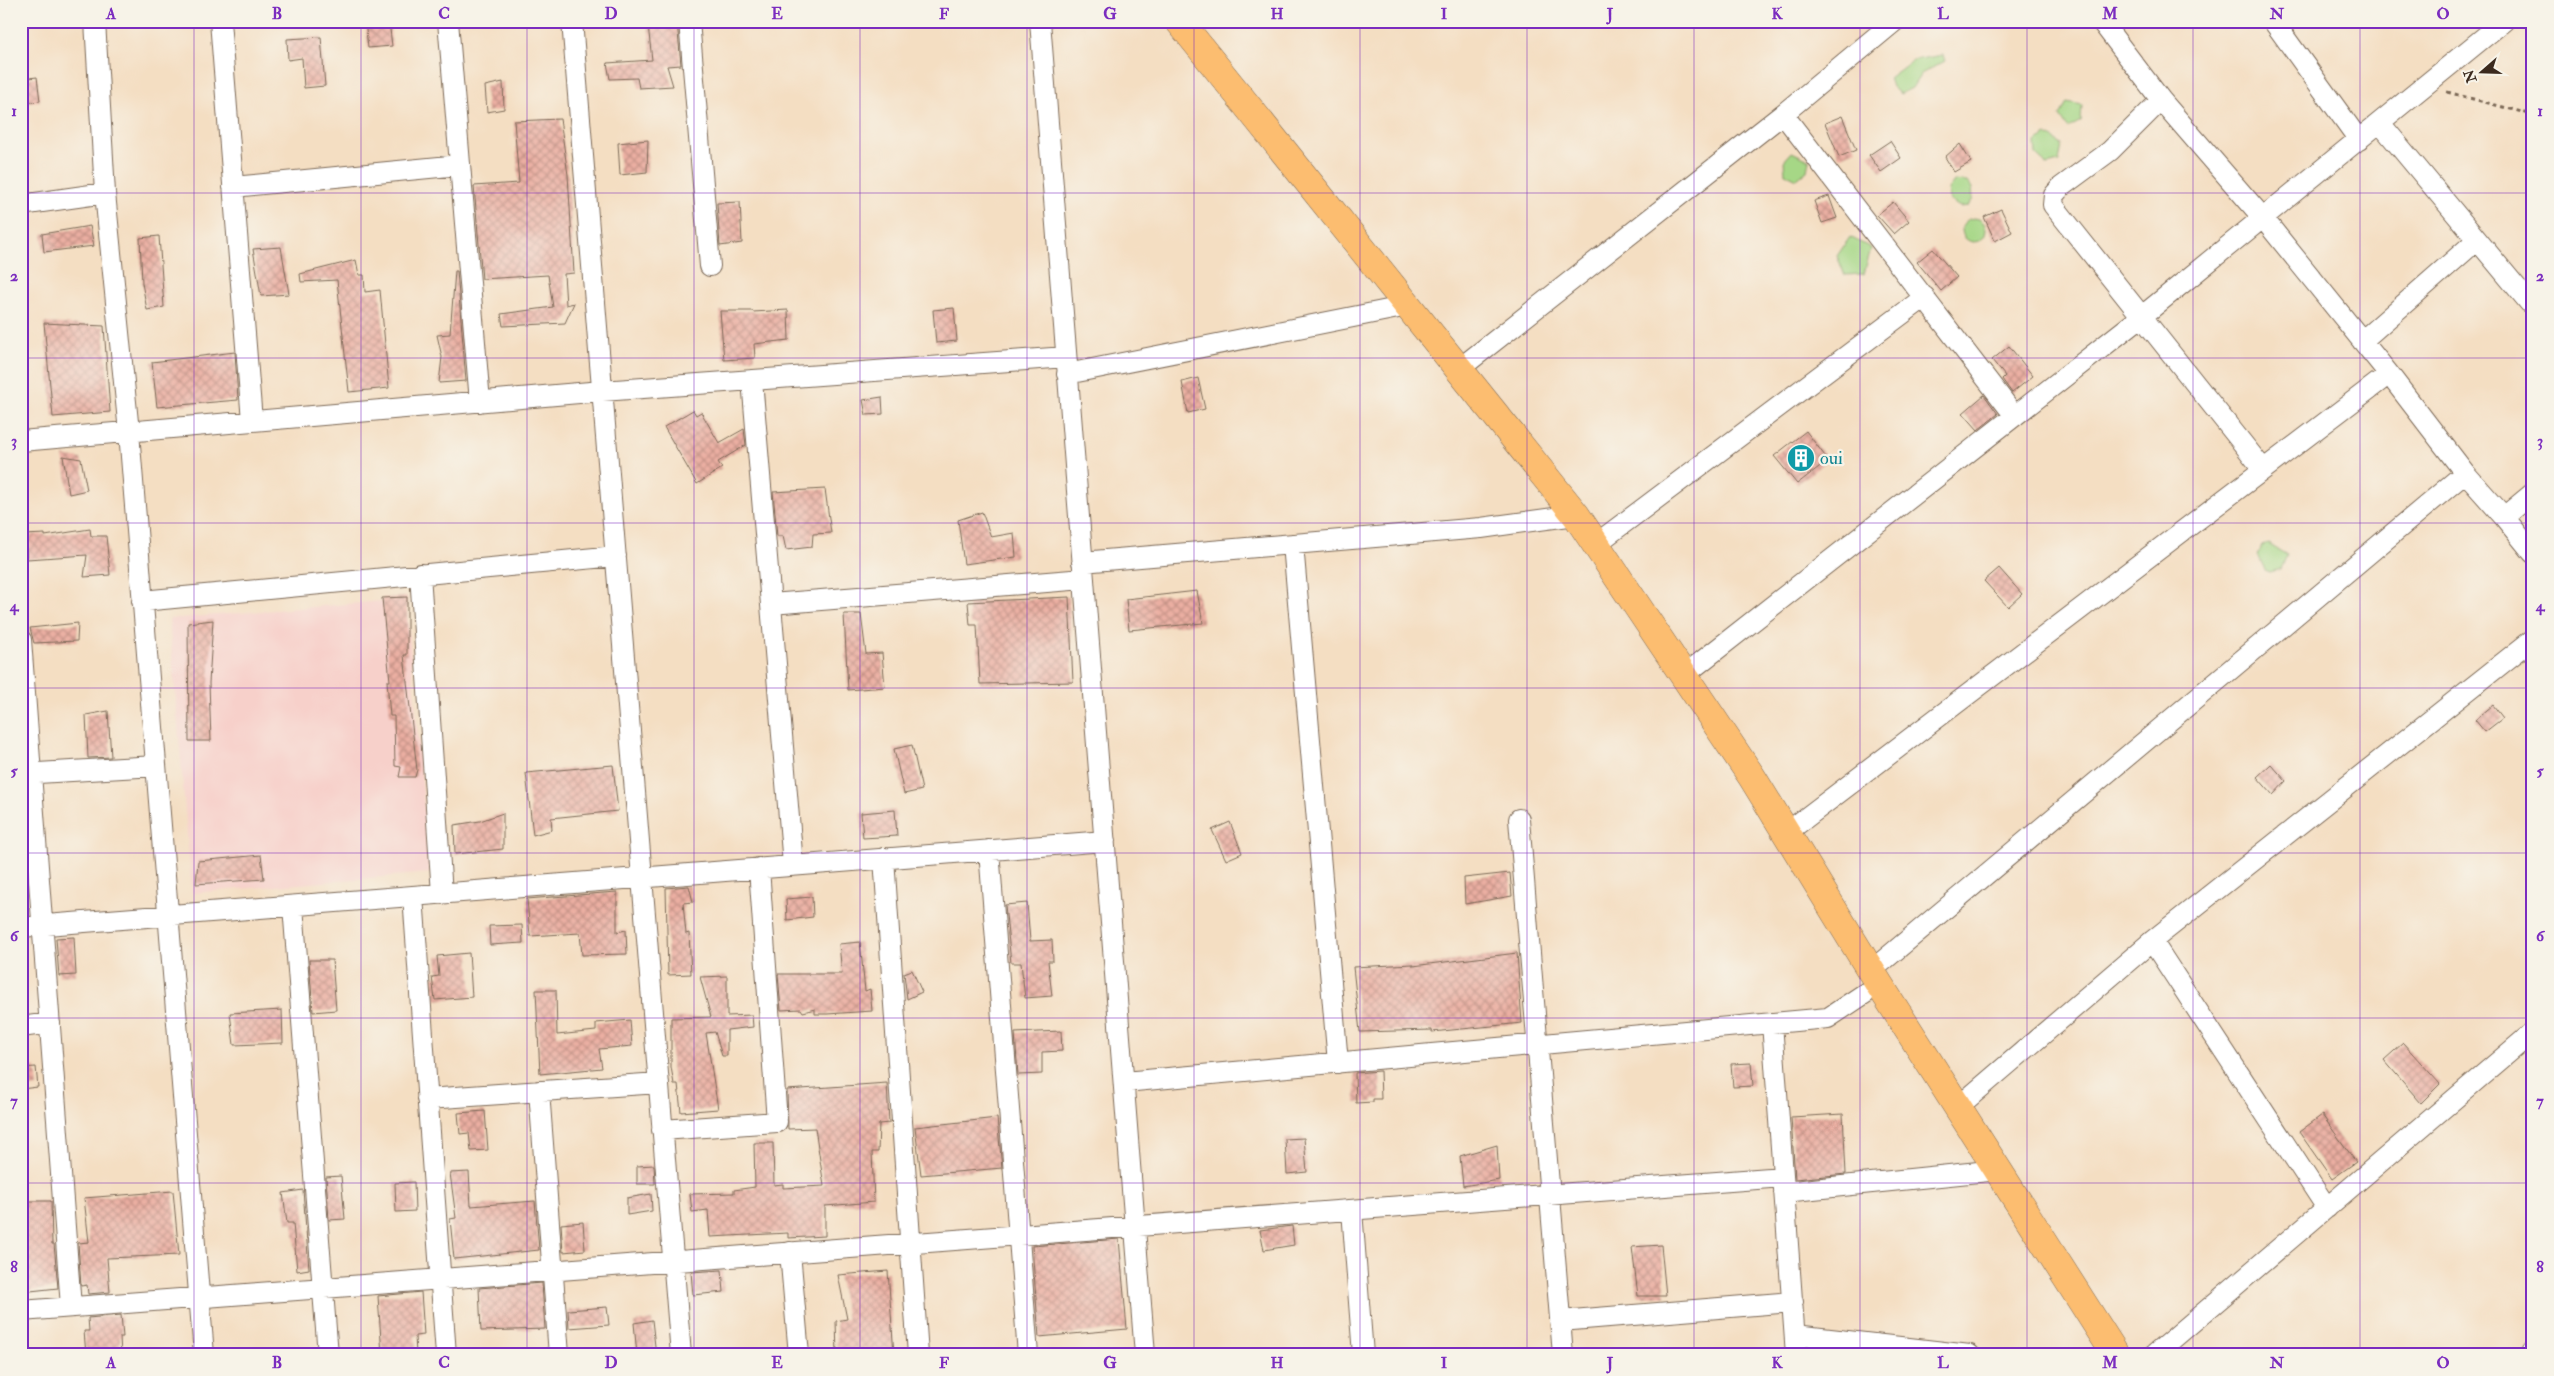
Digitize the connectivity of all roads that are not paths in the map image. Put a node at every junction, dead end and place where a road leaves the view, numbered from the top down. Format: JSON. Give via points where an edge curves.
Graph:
{"nodes":[{"id":1,"x":95,"y":21,"type":"edge"},
{"id":2,"x":220,"y":21,"type":"edge"},
{"id":3,"x":448,"y":21,"type":"edge"},
{"id":4,"x":572,"y":21,"type":"edge"},
{"id":5,"x":689,"y":21,"type":"edge"},
{"id":6,"x":1040,"y":21,"type":"edge"},
{"id":7,"x":1180,"y":21,"type":"edge"},
{"id":8,"x":1895,"y":21,"type":"edge"},
{"id":9,"x":2101,"y":21,"type":"edge"},
{"id":10,"x":2273,"y":21,"type":"edge"},
{"id":11,"x":2504,"y":21,"type":"edge"},
{"id":12,"x":2161,"y":100,"type":"junction"},
{"id":13,"x":1783,"y":114,"type":"junction"},
{"id":14,"x":2380,"y":123,"type":"junction"},
{"id":15,"x":2359,"y":140,"type":"junction"},
{"id":16,"x":460,"y":166,"type":"junction"},
{"id":17,"x":233,"y":187,"type":"junction"},
{"id":18,"x":105,"y":193,"type":"junction"},
{"id":19,"x":21,"y":205,"type":"edge"},
{"id":20,"x":2263,"y":218,"type":"junction"},
{"id":21,"x":2477,"y":240,"type":"junction"},
{"id":22,"x":710,"y":266,"type":"dead end"},
{"id":23,"x":1925,"y":297,"type":"junction"},
{"id":24,"x":1408,"y":306,"type":"junction"},
{"id":25,"x":2533,"y":307,"type":"edge"},
{"id":26,"x":2141,"y":317,"type":"junction"},
{"id":27,"x":2362,"y":341,"type":"junction"},
{"id":28,"x":1067,"y":365,"type":"junction"},
{"id":29,"x":1459,"y":369,"type":"junction"},
{"id":30,"x":2388,"y":374,"type":"junction"},
{"id":31,"x":752,"y":380,"type":"junction"},
{"id":32,"x":602,"y":391,"type":"junction"},
{"id":33,"x":480,"y":402,"type":"junction"},
{"id":34,"x":2015,"y":416,"type":"junction"},
{"id":35,"x":252,"y":421,"type":"junction"},
{"id":36,"x":129,"y":432,"type":"junction"},
{"id":37,"x":21,"y":440,"type":"edge"},
{"id":38,"x":2263,"y":470,"type":"junction"},
{"id":39,"x":2465,"y":473,"type":"junction"},
{"id":40,"x":2533,"y":493,"type":"edge"},
{"id":41,"x":1576,"y":515,"type":"junction"},
{"id":42,"x":2504,"y":517,"type":"junction"},
{"id":43,"x":1293,"y":544,"type":"junction"},
{"id":44,"x":1596,"y":544,"type":"junction"},
{"id":45,"x":2533,"y":553,"type":"edge"},
{"id":46,"x":616,"y":556,"type":"junction"},
{"id":47,"x":1083,"y":571,"type":"junction"},
{"id":48,"x":420,"y":574,"type":"junction"},
{"id":49,"x":142,"y":601,"type":"junction"},
{"id":50,"x":771,"y":604,"type":"junction"},
{"id":51,"x":2533,"y":639,"type":"edge"},
{"id":52,"x":21,"y":640,"type":"edge"},
{"id":53,"x":1683,"y":676,"type":"junction"},
{"id":54,"x":156,"y":766,"type":"junction"},
{"id":55,"x":26,"y":773,"type":"edge"},
{"id":56,"x":1519,"y":819,"type":"dead end"},
{"id":57,"x":1786,"y":833,"type":"junction"},
{"id":58,"x":1104,"y":841,"type":"junction"},
{"id":59,"x":989,"y":850,"type":"junction"},
{"id":60,"x":884,"y":858,"type":"junction"},
{"id":61,"x":792,"y":865,"type":"junction"},
{"id":62,"x":759,"y":868,"type":"junction"},
{"id":63,"x":642,"y":877,"type":"junction"},
{"id":64,"x":442,"y":894,"type":"junction"},
{"id":65,"x":413,"y":896,"type":"junction"},
{"id":66,"x":293,"y":906,"type":"junction"},
{"id":67,"x":168,"y":916,"type":"junction"},
{"id":68,"x":43,"y":926,"type":"junction"},
{"id":69,"x":21,"y":928,"type":"edge"},
{"id":70,"x":2152,"y":941,"type":"junction"},
{"id":71,"x":1875,"y":977,"type":"junction"},
{"id":72,"x":50,"y":1023,"type":"junction"},
{"id":73,"x":1772,"y":1023,"type":"junction"},
{"id":74,"x":21,"y":1027,"type":"edge"},
{"id":75,"x":2533,"y":1032,"type":"edge"},
{"id":76,"x":1538,"y":1044,"type":"junction"},
{"id":77,"x":1338,"y":1063,"type":"junction"},
{"id":78,"x":1124,"y":1082,"type":"junction"},
{"id":79,"x":659,"y":1083,"type":"junction"},
{"id":80,"x":539,"y":1091,"type":"junction"},
{"id":81,"x":427,"y":1099,"type":"junction"},
{"id":82,"x":1958,"y":1107,"type":"junction"},
{"id":83,"x":662,"y":1130,"type":"junction"},
{"id":84,"x":1998,"y":1170,"type":"junction"},
{"id":85,"x":1784,"y":1185,"type":"junction"},
{"id":86,"x":1550,"y":1195,"type":"junction"},
{"id":87,"x":2327,"y":1208,"type":"junction"},
{"id":88,"x":1352,"y":1210,"type":"junction"},
{"id":89,"x":1135,"y":1226,"type":"junction"},
{"id":90,"x":1019,"y":1235,"type":"junction"},
{"id":91,"x":910,"y":1244,"type":"junction"},
{"id":92,"x":790,"y":1252,"type":"junction"},
{"id":93,"x":673,"y":1261,"type":"junction"},
{"id":94,"x":552,"y":1271,"type":"junction"},
{"id":95,"x":440,"y":1279,"type":"junction"},
{"id":96,"x":323,"y":1288,"type":"junction"},
{"id":97,"x":199,"y":1297,"type":"junction"},
{"id":98,"x":1793,"y":1302,"type":"junction"},
{"id":99,"x":71,"y":1307,"type":"junction"},
{"id":100,"x":21,"y":1311,"type":"edge"},
{"id":101,"x":1560,"y":1321,"type":"junction"},
{"id":102,"x":1795,"y":1335,"type":"junction"},
{"id":103,"x":2533,"y":1350,"type":"edge"},
{"id":104,"x":1941,"y":1353,"type":"edge"},
{"id":105,"x":204,"y":1355,"type":"edge"},
{"id":106,"x":328,"y":1355,"type":"edge"},
{"id":107,"x":446,"y":1355,"type":"edge"},
{"id":108,"x":559,"y":1355,"type":"edge"},
{"id":109,"x":681,"y":1355,"type":"edge"},
{"id":110,"x":799,"y":1355,"type":"edge"},
{"id":111,"x":918,"y":1355,"type":"edge"},
{"id":112,"x":1028,"y":1355,"type":"edge"},
{"id":113,"x":1145,"y":1355,"type":"edge"},
{"id":114,"x":1363,"y":1355,"type":"edge"},
{"id":115,"x":1563,"y":1355,"type":"edge"},
{"id":116,"x":1796,"y":1355,"type":"edge"},
{"id":117,"x":1970,"y":1355,"type":"edge"},
{"id":118,"x":2116,"y":1355,"type":"edge"},
{"id":119,"x":2154,"y":1355,"type":"edge"},
{"id":120,"x":2531,"y":1355,"type":"edge"}],
"edges":[{"from":1,"to":18,"type":"street"},
{"from":2,"to":17,"type":"street"},
{"from":3,"to":16,"type":"street"},
{"from":4,"to":32,"type":"street"},
{"from":5,"to":22,"type":"street"},
{"from":6,"to":28,"type":"street"},
{"from":7,"to":24,"type":"main road"},
{"from":8,"to":13,"type":"street"},
{"from":9,"to":12,"type":"street"},
{"from":10,"to":15,"type":"street"},
{"from":11,"to":14,"type":"street"},
{"from":12,"to":20,"type":"street"},
{"from":12,"to":26,"type":"street","via":[[2110,151],[2061,187],[2054,195],[2053,205]]},
{"from":13,"to":23,"type":"street"},
{"from":13,"to":29,"type":"street"},
{"from":14,"to":15,"type":"street"},
{"from":14,"to":21,"type":"street"},
{"from":15,"to":20,"type":"street"},
{"from":16,"to":17,"type":"street"},
{"from":16,"to":33,"type":"street"},
{"from":17,"to":35,"type":"street"},
{"from":18,"to":19,"type":"street"},
{"from":18,"to":36,"type":"street"},
{"from":20,"to":26,"type":"street"},
{"from":20,"to":27,"type":"street"},
{"from":21,"to":25,"type":"street"},
{"from":21,"to":27,"type":"street"},
{"from":23,"to":34,"type":"street"},
{"from":23,"to":44,"type":"street"},
{"from":24,"to":28,"type":"street"},
{"from":24,"to":29,"type":"main road"},
{"from":26,"to":34,"type":"street"},
{"from":26,"to":38,"type":"street"},
{"from":27,"to":30,"type":"street"},
{"from":28,"to":31,"type":"street"},
{"from":28,"to":47,"type":"street"},
{"from":29,"to":41,"type":"main road"},
{"from":30,"to":38,"type":"street"},
{"from":30,"to":39,"type":"street"},
{"from":31,"to":32,"type":"street"},
{"from":31,"to":50,"type":"street"},
{"from":32,"to":33,"type":"street"},
{"from":32,"to":46,"type":"street"},
{"from":33,"to":35,"type":"street"},
{"from":34,"to":53,"type":"street"},
{"from":35,"to":36,"type":"street"},
{"from":36,"to":37,"type":"street"},
{"from":36,"to":49,"type":"street"},
{"from":38,"to":57,"type":"street"},
{"from":39,"to":42,"type":"street"},
{"from":39,"to":71,"type":"street"},
{"from":40,"to":42,"type":"street"},
{"from":41,"to":43,"type":"street","via":[[1481,528]]},
{"from":41,"to":44,"type":"main road"},
{"from":42,"to":45,"type":"street"},
{"from":43,"to":47,"type":"street"},
{"from":43,"to":77,"type":"street"},
{"from":44,"to":53,"type":"main road"},
{"from":46,"to":48,"type":"street"},
{"from":46,"to":63,"type":"street"},
{"from":47,"to":50,"type":"street"},
{"from":47,"to":58,"type":"street"},
{"from":48,"to":49,"type":"street"},
{"from":48,"to":64,"type":"street"},
{"from":49,"to":54,"type":"street"},
{"from":50,"to":61,"type":"street"},
{"from":51,"to":70,"type":"street"},
{"from":52,"to":55,"type":"street"},
{"from":53,"to":57,"type":"main road"},
{"from":54,"to":55,"type":"street"},
{"from":54,"to":67,"type":"street"},
{"from":55,"to":68,"type":"street"},
{"from":56,"to":76,"type":"street"},
{"from":57,"to":71,"type":"main road"},
{"from":58,"to":59,"type":"street"},
{"from":58,"to":78,"type":"street"},
{"from":59,"to":60,"type":"street"},
{"from":59,"to":90,"type":"street"},
{"from":60,"to":61,"type":"street"},
{"from":60,"to":91,"type":"street"},
{"from":61,"to":62,"type":"street"},
{"from":62,"to":63,"type":"street"},
{"from":62,"to":83,"type":"street","via":[[777,1122]]},
{"from":63,"to":64,"type":"street"},
{"from":63,"to":79,"type":"street"},
{"from":64,"to":65,"type":"street"},
{"from":65,"to":66,"type":"street"},
{"from":65,"to":81,"type":"street"},
{"from":66,"to":67,"type":"street"},
{"from":66,"to":96,"type":"street"},
{"from":67,"to":68,"type":"street"},
{"from":67,"to":97,"type":"street"},
{"from":68,"to":69,"type":"street"},
{"from":68,"to":72,"type":"street"},
{"from":70,"to":82,"type":"street"},
{"from":70,"to":87,"type":"street"},
{"from":71,"to":73,"type":"street","via":[[1828,1018]]},
{"from":71,"to":82,"type":"main road"},
{"from":72,"to":74,"type":"street"},
{"from":72,"to":99,"type":"street"},
{"from":73,"to":76,"type":"street"},
{"from":73,"to":85,"type":"street"},
{"from":75,"to":87,"type":"street"},
{"from":76,"to":77,"type":"street"},
{"from":76,"to":86,"type":"street"},
{"from":77,"to":78,"type":"street"},
{"from":78,"to":89,"type":"street"},
{"from":79,"to":80,"type":"street"},
{"from":79,"to":83,"type":"street"},
{"from":80,"to":81,"type":"street"},
{"from":80,"to":94,"type":"street"},
{"from":81,"to":95,"type":"street"},
{"from":82,"to":84,"type":"main road"},
{"from":83,"to":93,"type":"street"},
{"from":84,"to":85,"type":"street"},
{"from":84,"to":118,"type":"main road"},
{"from":85,"to":86,"type":"street"},
{"from":85,"to":98,"type":"street"},
{"from":86,"to":88,"type":"street"},
{"from":86,"to":101,"type":"street"},
{"from":87,"to":119,"type":"street"},
{"from":88,"to":89,"type":"street"},
{"from":88,"to":114,"type":"street"},
{"from":89,"to":90,"type":"street"},
{"from":89,"to":113,"type":"street"},
{"from":90,"to":91,"type":"street"},
{"from":90,"to":112,"type":"street"},
{"from":91,"to":92,"type":"street"},
{"from":91,"to":111,"type":"street"},
{"from":92,"to":93,"type":"street"},
{"from":92,"to":110,"type":"street"},
{"from":93,"to":94,"type":"street"},
{"from":93,"to":109,"type":"street"},
{"from":94,"to":95,"type":"street"},
{"from":94,"to":108,"type":"street"},
{"from":95,"to":96,"type":"street"},
{"from":95,"to":107,"type":"street"},
{"from":96,"to":97,"type":"street"},
{"from":96,"to":106,"type":"street"},
{"from":97,"to":99,"type":"street"},
{"from":97,"to":105,"type":"street"},
{"from":98,"to":101,"type":"street"},
{"from":98,"to":102,"type":"street"},
{"from":99,"to":100,"type":"street"},
{"from":101,"to":115,"type":"street"},
{"from":102,"to":104,"type":"street"},
{"from":102,"to":116,"type":"street"},
{"from":103,"to":120,"type":"street"},
{"from":104,"to":117,"type":"street"}]}
